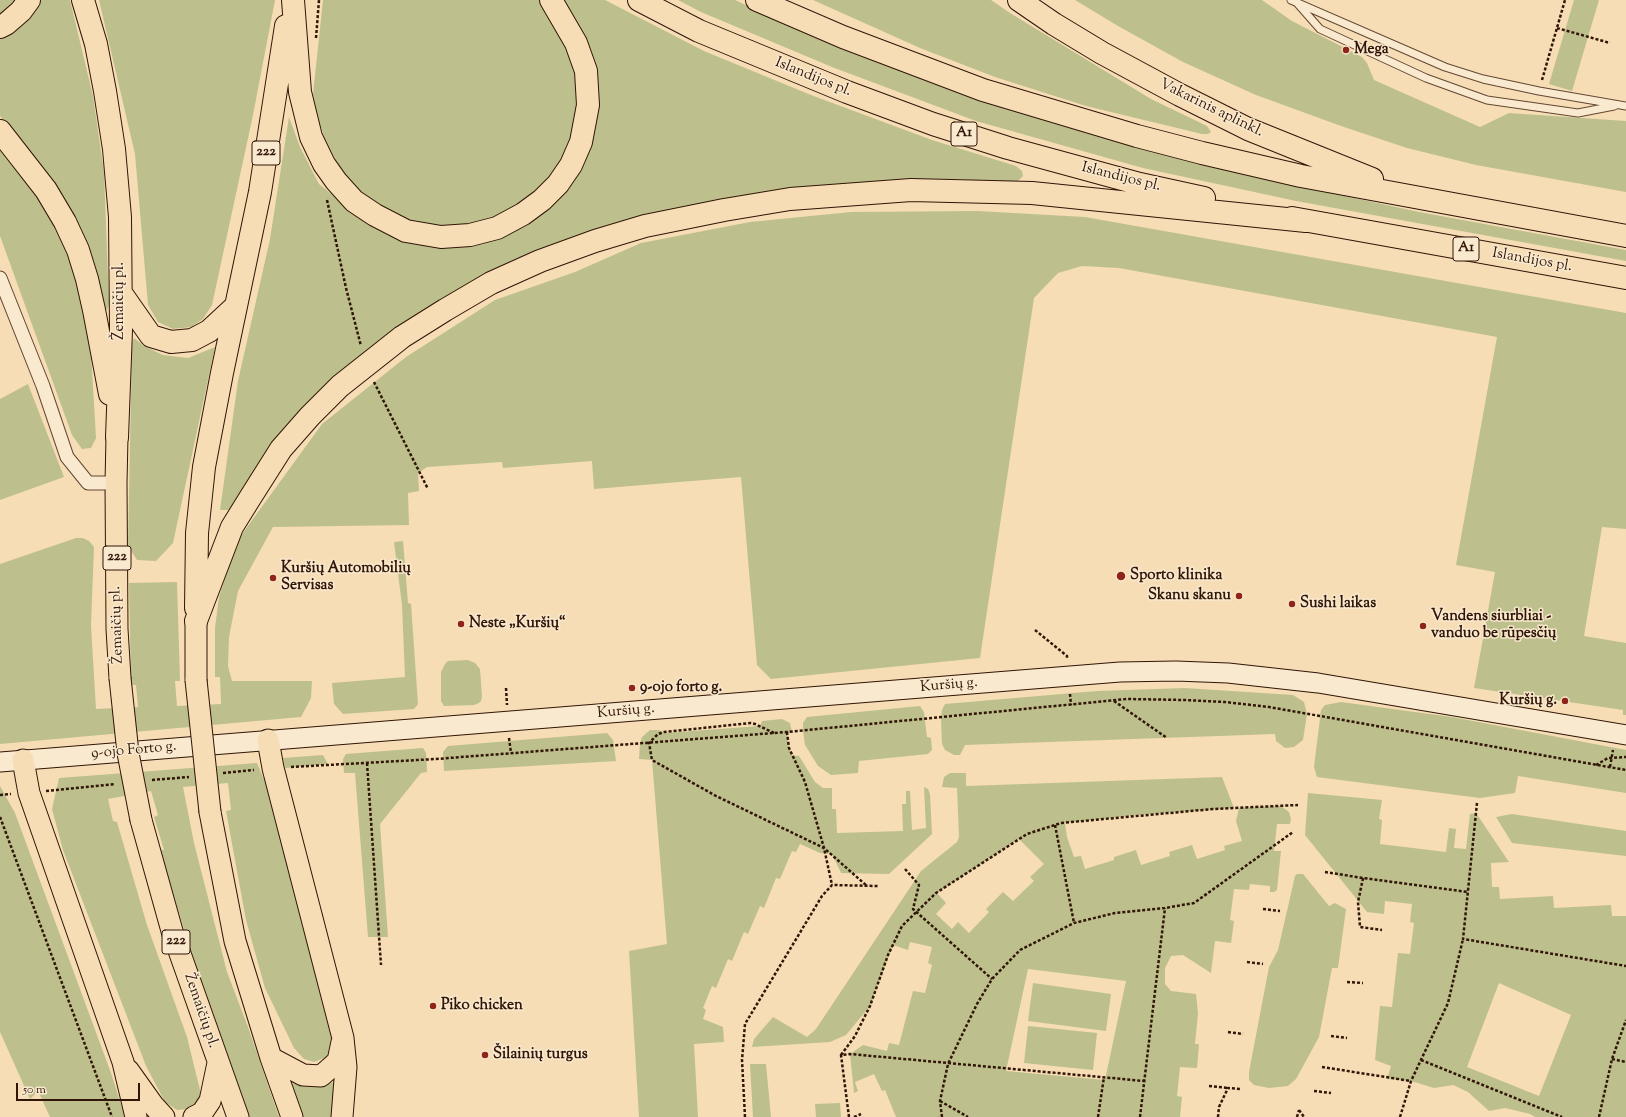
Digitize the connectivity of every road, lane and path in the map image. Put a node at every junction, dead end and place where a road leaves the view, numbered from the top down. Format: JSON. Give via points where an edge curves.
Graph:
{"nodes":[{"id":1,"x":29,"y":0,"type":"edge"},
{"id":2,"x":83,"y":0,"type":"edge"},
{"id":3,"x":290,"y":0,"type":"edge"},
{"id":4,"x":293,"y":0,"type":"edge"},
{"id":5,"x":319,"y":0,"type":"edge"},
{"id":6,"x":551,"y":0,"type":"edge"},
{"id":7,"x":638,"y":0,"type":"edge"},
{"id":8,"x":757,"y":0,"type":"edge"},
{"id":9,"x":1020,"y":0,"type":"edge"},
{"id":10,"x":1565,"y":0,"type":"edge"},
{"id":11,"x":1294,"y":1,"type":"edge"},
{"id":12,"x":0,"y":27,"type":"edge"},
{"id":13,"x":1557,"y":28,"type":"junction"},
{"id":14,"x":1610,"y":43,"type":"dead end"},
{"id":15,"x":316,"y":46,"type":"dead end"},
{"id":16,"x":1539,"y":91,"type":"junction"},
{"id":17,"x":1618,"y":105,"type":"junction"},
{"id":18,"x":1626,"y":106,"type":"edge"},
{"id":19,"x":0,"y":131,"type":"edge"},
{"id":20,"x":327,"y":192,"type":"dead end"},
{"id":21,"x":1415,"y":196,"type":"junction"},
{"id":22,"x":1306,"y":221,"type":"junction"},
{"id":23,"x":1626,"y":236,"type":"edge"},
{"id":24,"x":0,"y":278,"type":"edge"},
{"id":25,"x":1626,"y":278,"type":"edge"},
{"id":26,"x":121,"y":292,"type":"junction"},
{"id":27,"x":236,"y":306,"type":"junction"},
{"id":28,"x":366,"y":365,"type":"junction"},
{"id":29,"x":117,"y":437,"type":"junction"},
{"id":30,"x":116,"y":483,"type":"junction"},
{"id":31,"x":428,"y":488,"type":"dead end"},
{"id":32,"x":196,"y":621,"type":"junction"},
{"id":33,"x":1114,"y":701,"type":"junction"},
{"id":34,"x":787,"y":732,"type":"junction"},
{"id":35,"x":774,"y":733,"type":"junction"},
{"id":36,"x":1626,"y":735,"type":"edge"},
{"id":37,"x":1167,"y":738,"type":"dead end"},
{"id":38,"x":268,"y":740,"type":"junction"},
{"id":39,"x":649,"y":743,"type":"junction"},
{"id":40,"x":1626,"y":757,"type":"edge"},
{"id":41,"x":23,"y":760,"type":"junction"},
{"id":42,"x":0,"y":762,"type":"edge"},
{"id":43,"x":367,"y":763,"type":"junction"},
{"id":44,"x":1596,"y":765,"type":"junction"},
{"id":45,"x":273,"y":768,"type":"junction"},
{"id":46,"x":1626,"y":770,"type":"edge"},
{"id":47,"x":218,"y":774,"type":"dead end"},
{"id":48,"x":194,"y":776,"type":"dead end"},
{"id":49,"x":147,"y":781,"type":"dead end"},
{"id":50,"x":116,"y":784,"type":"dead end"},
{"id":51,"x":29,"y":793,"type":"junction"},
{"id":52,"x":0,"y":795,"type":"edge"},
{"id":53,"x":1477,"y":803,"type":"dead end"},
{"id":54,"x":1298,"y":805,"type":"dead end"},
{"id":55,"x":0,"y":817,"type":"edge"},
{"id":56,"x":1055,"y":825,"type":"junction"},
{"id":57,"x":1293,"y":832,"type":"dead end"},
{"id":58,"x":824,"y":848,"type":"junction"},
{"id":59,"x":906,"y":869,"type":"dead end"},
{"id":60,"x":1325,"y":872,"type":"dead end"},
{"id":61,"x":1363,"y":878,"type":"junction"},
{"id":62,"x":832,"y":885,"type":"junction"},
{"id":63,"x":867,"y":886,"type":"junction"},
{"id":64,"x":878,"y":886,"type":"dead end"},
{"id":65,"x":1468,"y":892,"type":"junction"},
{"id":66,"x":1165,"y":908,"type":"junction"},
{"id":67,"x":1263,"y":909,"type":"dead end"},
{"id":68,"x":1280,"y":911,"type":"dead end"},
{"id":69,"x":917,"y":912,"type":"junction"},
{"id":70,"x":1074,"y":923,"type":"junction"},
{"id":71,"x":1382,"y":930,"type":"dead end"},
{"id":72,"x":1463,"y":939,"type":"junction"},
{"id":73,"x":1247,"y":962,"type":"dead end"},
{"id":74,"x":1263,"y":964,"type":"dead end"},
{"id":75,"x":381,"y":965,"type":"dead end"},
{"id":76,"x":1626,"y":966,"type":"edge"},
{"id":77,"x":992,"y":979,"type":"junction"},
{"id":78,"x":1347,"y":982,"type":"dead end"},
{"id":79,"x":1363,"y":983,"type":"dead end"},
{"id":80,"x":1626,"y":1020,"type":"edge"},
{"id":81,"x":1228,"y":1032,"type":"dead end"},
{"id":82,"x":1243,"y":1034,"type":"dead end"},
{"id":83,"x":1331,"y":1036,"type":"dead end"},
{"id":84,"x":344,"y":1038,"type":"junction"},
{"id":85,"x":1347,"y":1038,"type":"dead end"},
{"id":86,"x":841,"y":1055,"type":"junction"},
{"id":87,"x":271,"y":1058,"type":"junction"},
{"id":88,"x":1612,"y":1059,"type":"junction"},
{"id":89,"x":1421,"y":1060,"type":"junction"},
{"id":90,"x":123,"y":1062,"type":"junction"},
{"id":91,"x":218,"y":1062,"type":"junction"},
{"id":92,"x":1626,"y":1062,"type":"edge"},
{"id":93,"x":948,"y":1064,"type":"junction"},
{"id":94,"x":1322,"y":1067,"type":"dead end"},
{"id":95,"x":1104,"y":1077,"type":"junction"},
{"id":96,"x":1144,"y":1081,"type":"junction"},
{"id":97,"x":1411,"y":1081,"type":"junction"},
{"id":98,"x":1209,"y":1086,"type":"dead end"},
{"id":99,"x":1228,"y":1088,"type":"junction"},
{"id":100,"x":1240,"y":1089,"type":"dead end"},
{"id":101,"x":1314,"y":1091,"type":"dead end"},
{"id":102,"x":1331,"y":1093,"type":"dead end"},
{"id":103,"x":940,"y":1102,"type":"junction"},
{"id":104,"x":861,"y":1114,"type":"dead end"},
{"id":105,"x":112,"y":1117,"type":"edge"},
{"id":106,"x":136,"y":1117,"type":"edge"},
{"id":107,"x":164,"y":1117,"type":"edge"},
{"id":108,"x":194,"y":1117,"type":"edge"},
{"id":109,"x":238,"y":1117,"type":"edge"},
{"id":110,"x":292,"y":1117,"type":"edge"},
{"id":111,"x":342,"y":1117,"type":"edge"},
{"id":112,"x":745,"y":1117,"type":"edge"},
{"id":113,"x":849,"y":1117,"type":"edge"},
{"id":114,"x":854,"y":1117,"type":"edge"},
{"id":115,"x":942,"y":1117,"type":"edge"},
{"id":116,"x":968,"y":1117,"type":"edge"},
{"id":117,"x":1098,"y":1117,"type":"edge"},
{"id":118,"x":1140,"y":1117,"type":"edge"},
{"id":119,"x":1218,"y":1117,"type":"edge"},
{"id":120,"x":1297,"y":1117,"type":"edge"},
{"id":121,"x":1304,"y":1117,"type":"edge"},
{"id":122,"x":1400,"y":1117,"type":"edge"},
{"id":123,"x":1562,"y":1117,"type":"edge"},
{"id":124,"x":1600,"y":1117,"type":"edge"}],
"edges":[{"from":1,"to":12,"type":"highway","via":[[21,12]]},
{"from":2,"to":26,"type":"highway","name":"Žemaičių pl.","number":"222","via":[[96,44],[114,149],[120,217]]},
{"from":3,"to":27,"type":"highway","number":"222","via":[[260,192]]},
{"from":4,"to":6,"type":"highway","via":[[300,92],[311,137],[324,164],[354,201],[375,215],[406,231],[441,236],[470,235],[497,228],[523,214],[548,195],[571,165],[581,142],[588,105],[586,71],[576,43]]},
{"from":5,"to":15,"type":"path"},
{"from":7,"to":22,"type":"highway","name":"Islandijos pl.","number":"A1","via":[[699,31],[847,92],[933,124],[1008,148],[1140,184]]},
{"from":8,"to":21,"type":"highway","via":[[904,62],[1060,114],[1202,153],[1301,176]]},
{"from":9,"to":21,"type":"highway","name":"Vakarinis aplinkl.","via":[[1102,53],[1234,122]]},
{"from":10,"to":13,"type":"path"},
{"from":11,"to":16,"type":"lane","via":[[1445,67],[1483,79]]},
{"from":11,"to":17,"type":"lane","via":[[1320,29],[1426,78],[1487,100],[1578,113]]},
{"from":13,"to":14,"type":"path"},
{"from":13,"to":16,"type":"path"},
{"from":16,"to":17,"type":"lane"},
{"from":17,"to":18,"type":"lane"},
{"from":19,"to":29,"type":"highway","via":[[46,190],[78,250],[94,310]]},
{"from":20,"to":28,"type":"path","via":[[346,288]]},
{"from":21,"to":23,"type":"highway"},
{"from":22,"to":25,"type":"highway","name":"Islandijos pl.","number":"A1"},
{"from":22,"to":28,"type":"highway","via":[[1032,193],[911,190],[790,199],[645,226],[540,261],[491,283],[445,310],[402,337]]},
{"from":24,"to":30,"type":"street","via":[[68,458],[88,483]]},
{"from":26,"to":27,"type":"highway","via":[[151,336],[171,342],[192,340],[209,331]]},
{"from":26,"to":29,"type":"highway","name":"Žemaičių pl.","number":"222"},
{"from":27,"to":32,"type":"highway","number":"222","via":[[204,467],[197,533]]},
{"from":28,"to":31,"type":"path"},
{"from":28,"to":32,"type":"highway","via":[[340,386],[280,449],[232,527]]},
{"from":29,"to":30,"type":"main road","name":"Žemaičių pl.","number":"222"},
{"from":30,"to":91,"type":"main road","name":"Žemaičių pl.","number":"222","bridge":true,"via":[[117,628],[128,753],[141,820],[172,931]]},
{"from":32,"to":87,"type":"main road","number":"222","bridge":true,"via":[[196,680],[210,812],[235,941]]},
{"from":33,"to":34,"type":"path"},
{"from":33,"to":37,"type":"path"},
{"from":33,"to":44,"type":"path","via":[[1184,700],[1261,706]]},
{"from":34,"to":35,"type":"path"},
{"from":34,"to":58,"type":"path","via":[[789,748],[805,782]]},
{"from":35,"to":39,"type":"path"},
{"from":35,"to":39,"type":"path","via":[[751,723],[664,732]]},
{"from":36,"to":38,"type":"main road","name":"Kuršių g.","via":[[1318,683],[1228,673],[1176,671],[1105,673]]},
{"from":38,"to":41,"type":"main road","name":"9-ojo Forto g."},
{"from":38,"to":45,"type":"main road"},
{"from":39,"to":43,"type":"path"},
{"from":39,"to":58,"type":"path","via":[[652,760],[716,796]]},
{"from":40,"to":44,"type":"path","via":[[1608,758]]},
{"from":41,"to":42,"type":"main road","name":"9-ojo Forto g."},
{"from":41,"to":51,"type":"main road"},
{"from":43,"to":45,"type":"path"},
{"from":43,"to":75,"type":"path"},
{"from":44,"to":46,"type":"path"},
{"from":45,"to":47,"type":"path"},
{"from":45,"to":84,"type":"main road"},
{"from":48,"to":49,"type":"path"},
{"from":50,"to":51,"type":"path"},
{"from":51,"to":52,"type":"path"},
{"from":51,"to":90,"type":"main road"},
{"from":53,"to":65,"type":"path"},
{"from":54,"to":56,"type":"path","via":[[1137,815]]},
{"from":55,"to":105,"type":"path"},
{"from":56,"to":69,"type":"path","via":[[1027,834],[936,893]]},
{"from":56,"to":70,"type":"path"},
{"from":57,"to":66,"type":"path","via":[[1194,903]]},
{"from":58,"to":62,"type":"path"},
{"from":58,"to":63,"type":"path"},
{"from":59,"to":69,"type":"path","via":[[919,885],[913,908]]},
{"from":60,"to":61,"type":"path"},
{"from":61,"to":65,"type":"path"},
{"from":61,"to":71,"type":"path","via":[[1358,902],[1360,927]]},
{"from":62,"to":63,"type":"path"},
{"from":62,"to":112,"type":"path","via":[[822,896],[745,1024],[742,1060]]},
{"from":63,"to":64,"type":"path"},
{"from":65,"to":72,"type":"path"},
{"from":66,"to":70,"type":"path","via":[[1115,913]]},
{"from":66,"to":96,"type":"path"},
{"from":67,"to":68,"type":"path"},
{"from":69,"to":77,"type":"path"},
{"from":69,"to":86,"type":"path","via":[[902,926],[888,955],[870,1006],[855,1036]]},
{"from":70,"to":77,"type":"path","via":[[1020,950]]},
{"from":72,"to":76,"type":"path"},
{"from":72,"to":89,"type":"path","via":[[1448,1002]]},
{"from":73,"to":74,"type":"path"},
{"from":77,"to":93,"type":"path"},
{"from":78,"to":79,"type":"path"},
{"from":80,"to":88,"type":"path"},
{"from":81,"to":82,"type":"path"},
{"from":83,"to":85,"type":"path"},
{"from":84,"to":87,"type":"main road","via":[[338,1061],[321,1076],[304,1076]]},
{"from":84,"to":111,"type":"main road","via":[[346,1067]]},
{"from":86,"to":93,"type":"path"},
{"from":86,"to":113,"type":"path"},
{"from":87,"to":110,"type":"main road","number":"222"},
{"from":88,"to":92,"type":"path"},
{"from":88,"to":124,"type":"path"},
{"from":89,"to":97,"type":"path"},
{"from":89,"to":123,"type":"path"},
{"from":90,"to":106,"type":"main road"},
{"from":90,"to":107,"type":"main road"},
{"from":91,"to":108,"type":"main road","via":[[210,1101],[202,1112]]},
{"from":91,"to":109,"type":"main road","name":"Žemaičių pl.","number":"222"},
{"from":93,"to":95,"type":"path"},
{"from":93,"to":103,"type":"path"},
{"from":94,"to":97,"type":"path"},
{"from":95,"to":96,"type":"path"},
{"from":95,"to":117,"type":"path"},
{"from":96,"to":118,"type":"path"},
{"from":97,"to":122,"type":"path"},
{"from":98,"to":99,"type":"path"},
{"from":99,"to":100,"type":"path"},
{"from":99,"to":119,"type":"path","via":[[1219,1107]]},
{"from":101,"to":102,"type":"path"},
{"from":103,"to":115,"type":"path"},
{"from":103,"to":116,"type":"path"},
{"from":104,"to":114,"type":"path"},
{"from":120,"to":121,"type":"path","via":[[1299,1110]]}]}
